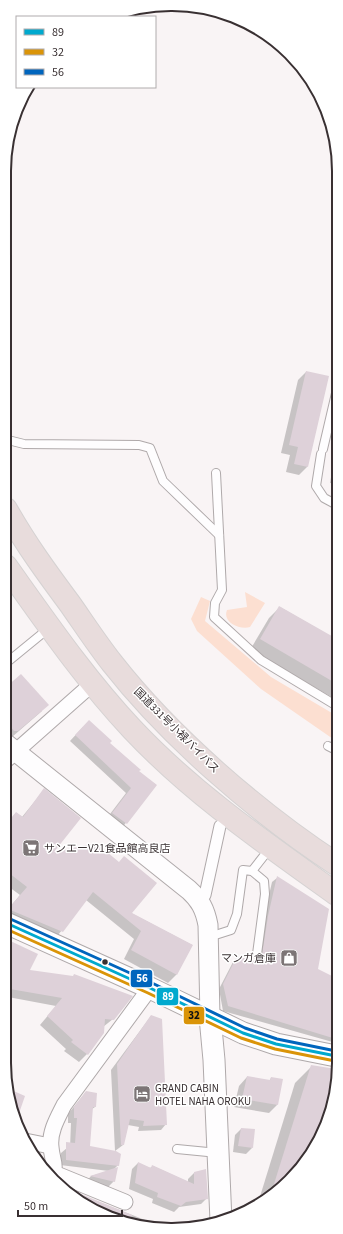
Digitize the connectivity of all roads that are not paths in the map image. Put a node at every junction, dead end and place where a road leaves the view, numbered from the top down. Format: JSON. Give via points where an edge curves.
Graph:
{"nodes":[{"id":1,"x":332,"y":410,"type":"edge"},
{"id":2,"x":11,"y":441,"type":"edge"},
{"id":3,"x":216,"y":473,"type":"dead end"},
{"id":4,"x":332,"y":502,"type":"edge"},
{"id":5,"x":11,"y":518,"type":"edge"},
{"id":6,"x":219,"y":535,"type":"junction"},
{"id":7,"x":11,"y":573,"type":"edge"},
{"id":8,"x":50,"y":627,"type":"junction"},
{"id":9,"x":11,"y":659,"type":"edge"},
{"id":10,"x":92,"y":684,"type":"junction"},
{"id":11,"x":332,"y":703,"type":"edge"},
{"id":12,"x":328,"y":746,"type":"dead end"},
{"id":13,"x":332,"y":748,"type":"edge"},
{"id":14,"x":11,"y":750,"type":"edge"},
{"id":15,"x":11,"y":754,"type":"edge"},
{"id":16,"x":220,"y":826,"type":"dead end"},
{"id":17,"x":272,"y":847,"type":"junction"},
{"id":18,"x":332,"y":861,"type":"edge"},
{"id":19,"x":252,"y":871,"type":"junction"},
{"id":20,"x":332,"y":891,"type":"edge"},
{"id":21,"x":205,"y":895,"type":"dead end"},
{"id":22,"x":11,"y":925,"type":"edge"},
{"id":23,"x":208,"y":937,"type":"junction"},
{"id":24,"x":257,"y":954,"type":"dead end"},
{"id":25,"x":150,"y":988,"type":"junction"},
{"id":26,"x":210,"y":1017,"type":"junction"},
{"id":27,"x":332,"y":1055,"type":"edge"},
{"id":28,"x":32,"y":1142,"type":"edge"},
{"id":29,"x":50,"y":1146,"type":"junction"},
{"id":30,"x":177,"y":1148,"type":"dead end"},
{"id":31,"x":218,"y":1153,"type":"junction"},
{"id":32,"x":54,"y":1172,"type":"edge"},
{"id":33,"x":60,"y":1178,"type":"edge"},
{"id":34,"x":125,"y":1202,"type":"dead end"},
{"id":35,"x":221,"y":1215,"type":"edge"}],
"edges":[{"from":1,"to":4,"type":"lane","via":[[316,486],[324,498]]},
{"from":2,"to":6,"type":"lane","via":[[24,444],[139,445],[150,448],[163,481]]},
{"from":3,"to":6,"type":"lane"},
{"from":5,"to":18,"type":"highway","name":"国道331号小禄バイパス","via":[[27,546],[113,663],[152,709],[199,756],[245,795]]},
{"from":6,"to":11,"type":"lane","via":[[222,590],[215,604],[214,617],[261,660]]},
{"from":7,"to":8,"type":"highway"},
{"from":8,"to":9,"type":"lane"},
{"from":8,"to":10,"type":"highway"},
{"from":10,"to":14,"type":"street"},
{"from":10,"to":17,"type":"highway","via":[[133,730],[181,776],[230,817]]},
{"from":12,"to":13,"type":"lane"},
{"from":15,"to":23,"type":"street","via":[[197,897],[206,912]]},
{"from":16,"to":21,"type":"street"},
{"from":17,"to":19,"type":"lane"},
{"from":17,"to":20,"type":"highway"},
{"from":19,"to":23,"type":"lane","via":[[243,870],[237,914],[231,930]]},
{"from":19,"to":24,"type":"lane","via":[[264,881],[265,894]]},
{"from":22,"to":25,"type":"main road"},
{"from":23,"to":26,"type":"street"},
{"from":25,"to":26,"type":"main road"},
{"from":25,"to":29,"type":"street","via":[[64,1105],[54,1125]]},
{"from":26,"to":27,"type":"main road","via":[[254,1038]]},
{"from":26,"to":31,"type":"main road"},
{"from":28,"to":29,"type":"street"},
{"from":29,"to":32,"type":"street"},
{"from":30,"to":31,"type":"lane"},
{"from":31,"to":35,"type":"main road"},
{"from":33,"to":34,"type":"street"}]}
